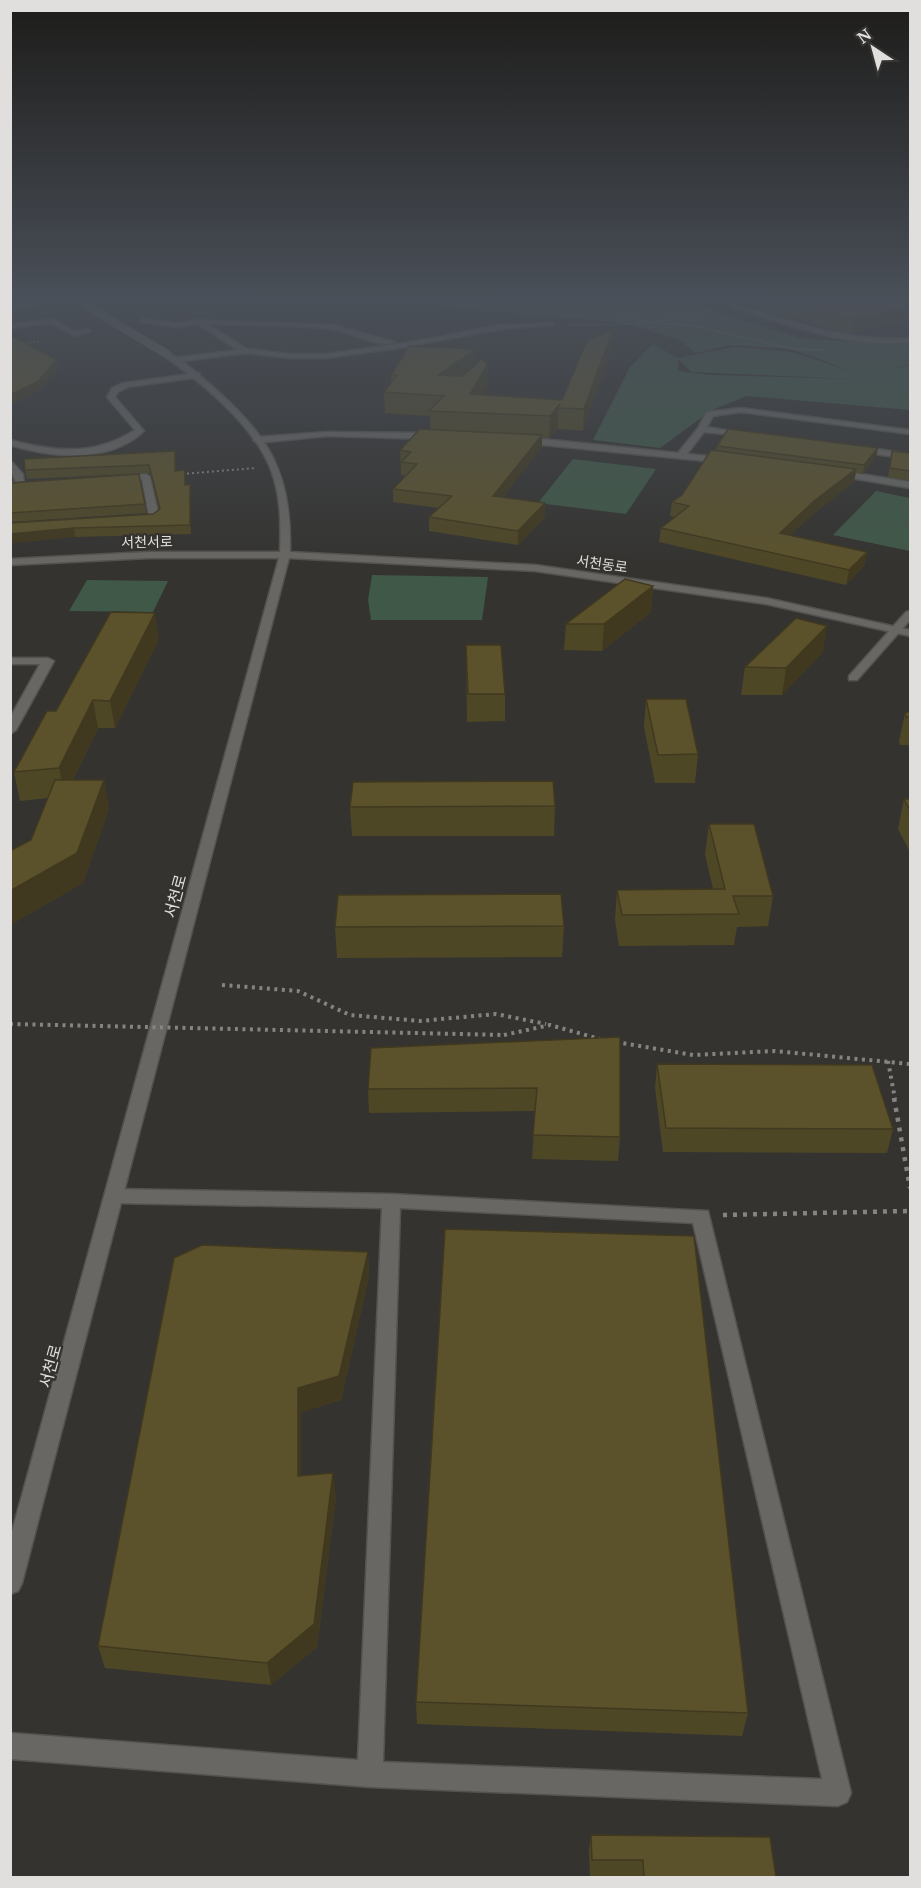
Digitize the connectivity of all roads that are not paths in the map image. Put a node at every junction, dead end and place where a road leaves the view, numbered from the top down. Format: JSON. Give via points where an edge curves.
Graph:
{"nodes":[{"id":1,"x":115,"y":390,"type":"edge"},
{"id":2,"x":212,"y":390,"type":"edge"},
{"id":3,"x":702,"y":429,"type":"junction"},
{"id":4,"x":910,"y":432,"type":"edge"},
{"id":5,"x":748,"y":435,"type":"edge"},
{"id":6,"x":440,"y":436,"type":"edge"},
{"id":7,"x":508,"y":438,"type":"edge"},
{"id":8,"x":257,"y":440,"type":"junction"},
{"id":9,"x":10,"y":442,"type":"edge"},
{"id":10,"x":842,"y":447,"type":"edge"},
{"id":11,"x":681,"y":454,"type":"junction"},
{"id":12,"x":910,"y":457,"type":"edge"},
{"id":13,"x":731,"y":460,"type":"edge"},
{"id":14,"x":10,"y":462,"type":"edge"},
{"id":15,"x":824,"y":471,"type":"edge"},
{"id":16,"x":112,"y":479,"type":"edge"},
{"id":17,"x":21,"y":484,"type":"junction"},
{"id":18,"x":32,"y":484,"type":"edge"},
{"id":19,"x":910,"y":485,"type":"edge"},
{"id":20,"x":10,"y":486,"type":"edge"},
{"id":21,"x":131,"y":519,"type":"edge"},
{"id":22,"x":285,"y":555,"type":"junction"},
{"id":23,"x":10,"y":562,"type":"edge"},
{"id":24,"x":910,"y":614,"type":"edge"},
{"id":25,"x":897,"y":630,"type":"junction"},
{"id":26,"x":910,"y":633,"type":"edge"},
{"id":27,"x":10,"y":661,"type":"edge"},
{"id":28,"x":853,"y":678,"type":"dead end"},
{"id":29,"x":16,"y":708,"type":"edge"},
{"id":30,"x":10,"y":730,"type":"edge"},
{"id":31,"x":114,"y":1196,"type":"junction"},
{"id":32,"x":391,"y":1201,"type":"junction"},
{"id":33,"x":10,"y":1583,"type":"edge"},
{"id":34,"x":10,"y":1746,"type":"edge"},
{"id":35,"x":370,"y":1774,"type":"junction"}],
"edges":[{"from":1,"to":9,"type":"street","via":[[111,397],[140,430],[120,445],[68,453],[41,452]]},
{"from":2,"to":8,"type":"street","name":"서천로"},
{"from":3,"to":4,"type":"street","via":[[710,414],[741,410]]},
{"from":3,"to":5,"type":"street"},
{"from":3,"to":11,"type":"street"},
{"from":6,"to":8,"type":"street","via":[[327,434]]},
{"from":7,"to":11,"type":"street"},
{"from":8,"to":22,"type":"street","name":"서천로","via":[[275,466],[287,522]]},
{"from":10,"to":12,"type":"street"},
{"from":11,"to":13,"type":"street"},
{"from":14,"to":17,"type":"street"},
{"from":15,"to":19,"type":"street"},
{"from":16,"to":21,"type":"street","via":[[146,477],[154,518]]},
{"from":17,"to":18,"type":"street"},
{"from":17,"to":20,"type":"street"},
{"from":22,"to":23,"type":"street","name":"서천서로","via":[[149,555]]},
{"from":22,"to":25,"type":"street","name":"서천동로","via":[[535,568],[766,601]]},
{"from":22,"to":31,"type":"street","name":"서천로"},
{"from":24,"to":25,"type":"street"},
{"from":25,"to":26,"type":"street","name":"서천동로"},
{"from":25,"to":28,"type":"street"},
{"from":27,"to":29,"type":"street","via":[[48,661]]},
{"from":29,"to":30,"type":"street"},
{"from":31,"to":32,"type":"street"},
{"from":31,"to":33,"type":"street","name":"서천로"},
{"from":32,"to":35,"type":"street"},
{"from":32,"to":35,"type":"street","via":[[701,1216],[838,1794]]},
{"from":34,"to":35,"type":"street"}]}
